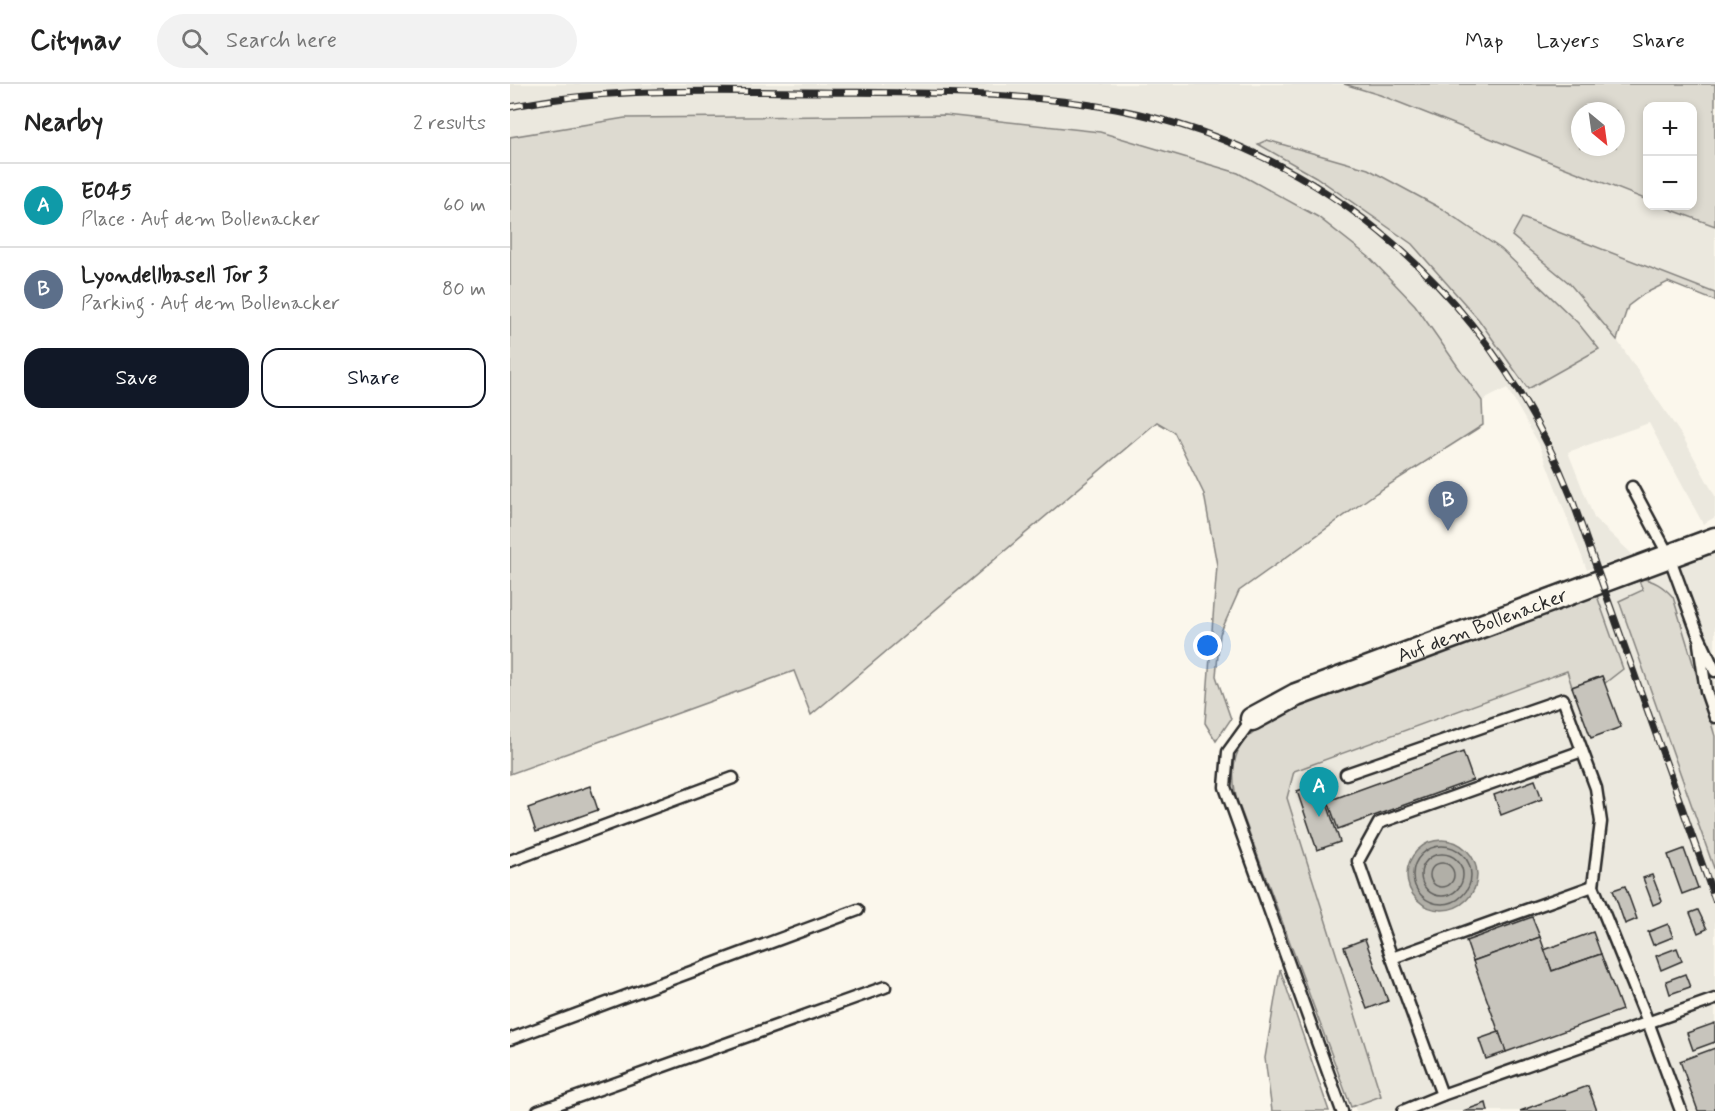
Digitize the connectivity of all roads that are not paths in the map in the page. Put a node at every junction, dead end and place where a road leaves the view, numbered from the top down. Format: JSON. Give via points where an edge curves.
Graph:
{"nodes":[{"id":1,"x":1632,"y":487,"type":"dead end"},
{"id":2,"x":1715,"y":539,"type":"edge"},
{"id":3,"x":1669,"y":556,"type":"junction"},
{"id":4,"x":1697,"y":632,"type":"junction"},
{"id":5,"x":1715,"y":671,"type":"edge"},
{"id":6,"x":1715,"y":717,"type":"edge"},
{"id":7,"x":1252,"y":719,"type":"joint"},
{"id":8,"x":1582,"y":751,"type":"junction"},
{"id":9,"x":1346,"y":774,"type":"dead end"},
{"id":10,"x":733,"y":778,"type":"dead end"},
{"id":11,"x":510,"y":861,"type":"edge"},
{"id":12,"x":1593,"y":886,"type":"junction"},
{"id":13,"x":858,"y":910,"type":"dead end"},
{"id":14,"x":1392,"y":958,"type":"junction"},
{"id":15,"x":885,"y":987,"type":"dead end"},
{"id":16,"x":1715,"y":999,"type":"edge"},
{"id":17,"x":1648,"y":1022,"type":"junction"},
{"id":18,"x":510,"y":1040,"type":"edge"},
{"id":19,"x":1442,"y":1095,"type":"junction"},
{"id":20,"x":538,"y":1111,"type":"edge"},
{"id":21,"x":1342,"y":1111,"type":"edge"},
{"id":22,"x":1403,"y":1111,"type":"edge"},
{"id":23,"x":1681,"y":1111,"type":"edge"}],
"edges":[{"from":1,"to":3,"type":"lane"},
{"from":2,"to":3,"type":"street","name":"Auf dem Bollenacker"},
{"from":3,"to":4,"type":"lane"},
{"from":3,"to":7,"type":"street","name":"Auf dem Bollenacker","via":[[1296,695]]},
{"from":4,"to":5,"type":"lane"},
{"from":4,"to":6,"type":"lane","via":[[1706,692]]},
{"from":7,"to":21,"type":"lane","via":[[1228,752],[1226,787]]},
{"from":8,"to":9,"type":"lane","via":[[1563,699]]},
{"from":8,"to":12,"type":"lane","via":[[1596,788],[1601,822]]},
{"from":8,"to":14,"type":"lane","via":[[1379,823],[1358,861]]},
{"from":10,"to":11,"type":"lane"},
{"from":12,"to":14,"type":"lane"},
{"from":12,"to":17,"type":"lane"},
{"from":13,"to":18,"type":"lane"},
{"from":14,"to":19,"type":"lane"},
{"from":15,"to":20,"type":"lane"},
{"from":16,"to":17,"type":"lane"},
{"from":17,"to":19,"type":"lane"},
{"from":17,"to":23,"type":"lane"},
{"from":19,"to":22,"type":"lane"}]}
